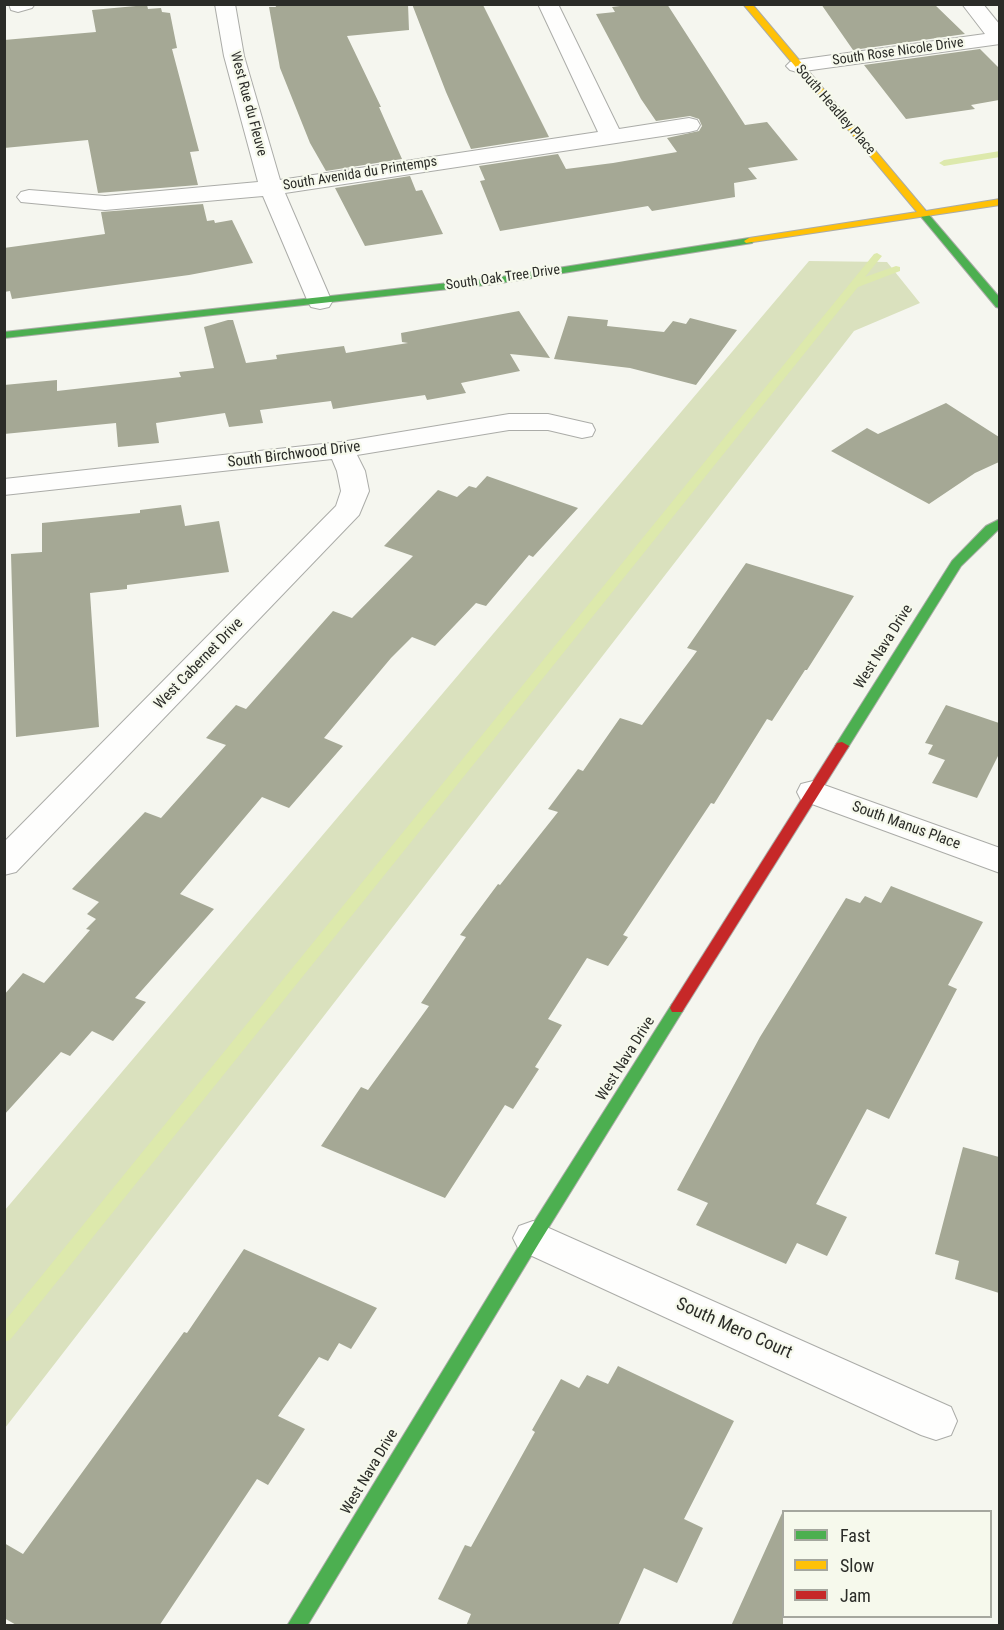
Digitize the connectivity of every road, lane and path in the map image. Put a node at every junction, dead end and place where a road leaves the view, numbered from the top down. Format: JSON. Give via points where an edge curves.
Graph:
{"nodes":[{"id":1,"x":225,"y":4,"type":"edge"},
{"id":2,"x":549,"y":4,"type":"edge"},
{"id":3,"x":747,"y":4,"type":"edge"},
{"id":4,"x":972,"y":4,"type":"edge"},
{"id":5,"x":999,"y":38,"type":"edge"},
{"id":6,"x":797,"y":66,"type":"junction"},
{"id":7,"x":689,"y":125,"type":"dead end"},
{"id":8,"x":610,"y":136,"type":"junction"},
{"id":9,"x":271,"y":188,"type":"junction"},
{"id":10,"x":29,"y":197,"type":"dead end"},
{"id":11,"x":999,"y":202,"type":"edge"},
{"id":12,"x":924,"y":214,"type":"junction"},
{"id":13,"x":320,"y":302,"type":"junction"},
{"id":14,"x":999,"y":304,"type":"edge"},
{"id":15,"x":4,"y":335,"type":"edge"},
{"id":16,"x":582,"y":430,"type":"dead end"},
{"id":17,"x":341,"y":450,"type":"junction"},
{"id":18,"x":4,"y":487,"type":"edge"},
{"id":19,"x":999,"y":522,"type":"edge"},
{"id":20,"x":813,"y":792,"type":"junction"},
{"id":21,"x":19,"y":829,"type":"edge"},
{"id":22,"x":999,"y":861,"type":"edge"},
{"id":23,"x":4,"y":863,"type":"edge"},
{"id":24,"x":533,"y":1238,"type":"junction"},
{"id":25,"x":936,"y":1421,"type":"dead end"},
{"id":26,"x":296,"y":1626,"type":"edge"}],
"edges":[{"from":1,"to":9,"type":"street","name":"West Rue du Fleuve","via":[[234,56]]},
{"from":2,"to":8,"type":"street"},
{"from":3,"to":6,"type":"street","name":"South Headley Place"},
{"from":4,"to":5,"type":"street"},
{"from":5,"to":6,"type":"street","name":"South Rose Nicole Drive"},
{"from":6,"to":12,"type":"street","name":"South Headley Place"},
{"from":7,"to":8,"type":"street","name":"South Avenida du Printemps"},
{"from":8,"to":9,"type":"street","name":"South Avenida du Printemps"},
{"from":9,"to":10,"type":"street","name":"South Avenida du Printemps","via":[[105,203]]},
{"from":9,"to":13,"type":"street","name":"West Rue du Fleuve"},
{"from":11,"to":12,"type":"street","name":"South Oak Tree Drive"},
{"from":12,"to":13,"type":"street","name":"South Oak Tree Drive","via":[[494,281]]},
{"from":12,"to":14,"type":"street","name":"South Headley Place"},
{"from":13,"to":15,"type":"street","name":"South Oak Tree Drive"},
{"from":16,"to":17,"type":"street","name":"South Birchwood Drive","via":[[548,422],[510,422]]},
{"from":17,"to":18,"type":"street","name":"South Birchwood Drive"},
{"from":17,"to":21,"type":"street","name":"West Cabernet Drive","via":[[355,490],[349,509]]},
{"from":19,"to":20,"type":"street","name":"West Nava Drive","via":[[956,564]]},
{"from":20,"to":22,"type":"street","name":"South Manus Place"},
{"from":20,"to":24,"type":"street","name":"West Nava Drive"},
{"from":21,"to":23,"type":"street","name":"West Cabernet Drive"},
{"from":24,"to":25,"type":"street","name":"South Mero Court"},
{"from":24,"to":26,"type":"street","name":"West Nava Drive"}]}
